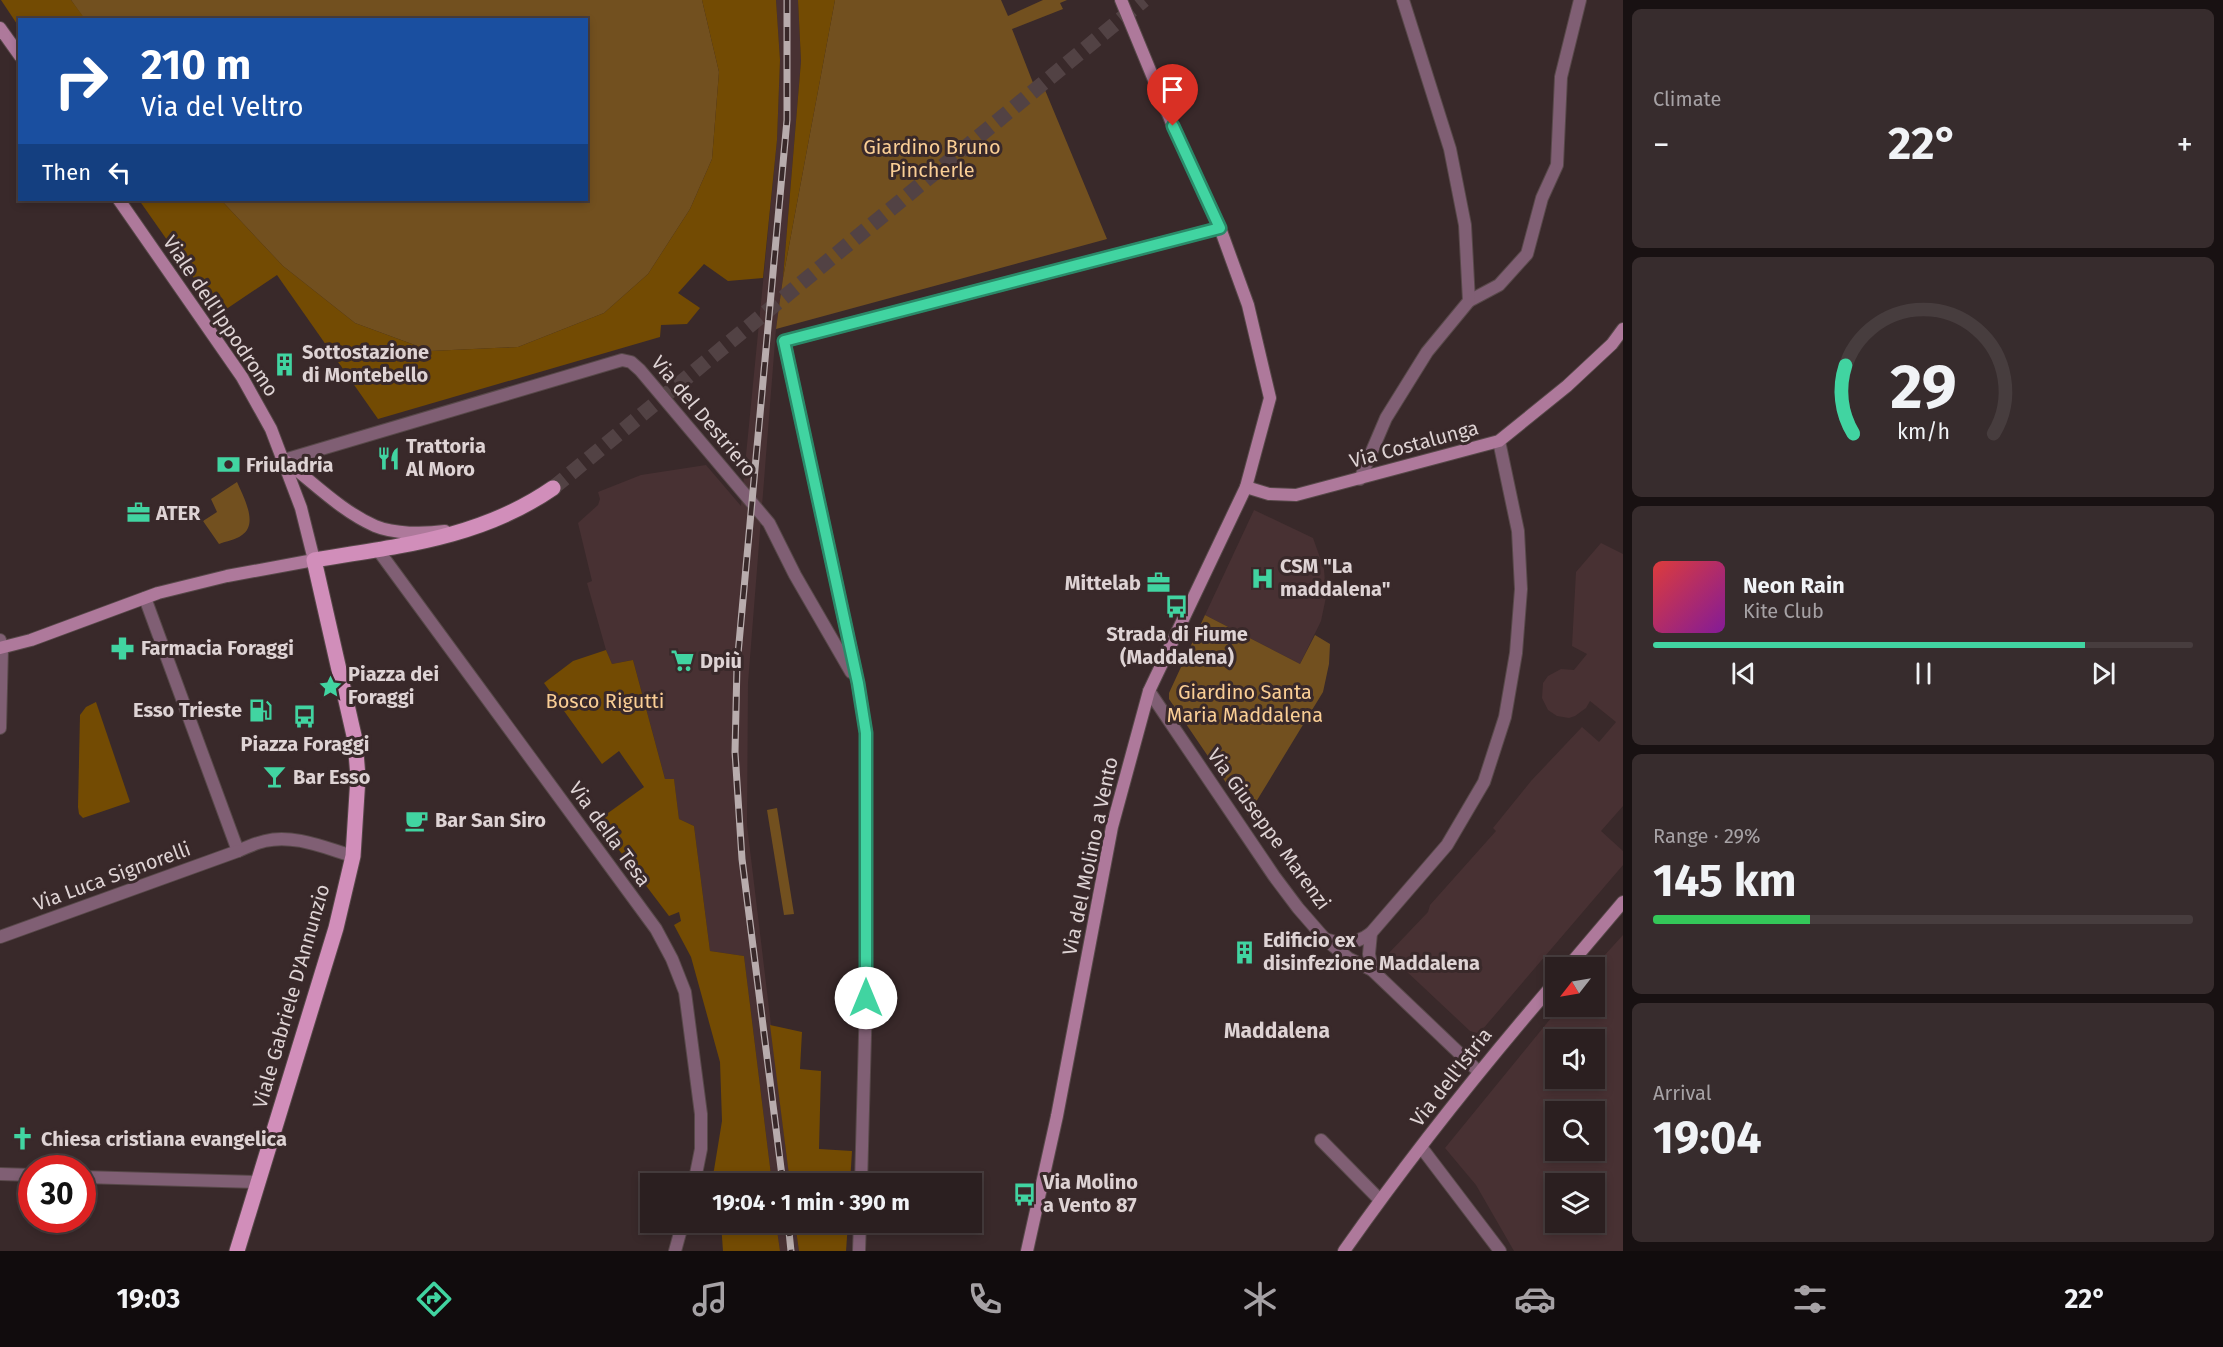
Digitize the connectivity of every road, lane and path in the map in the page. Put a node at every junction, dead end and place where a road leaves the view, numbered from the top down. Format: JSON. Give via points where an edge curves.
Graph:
{"nodes":[{"id":1,"x":1121,"y":0,"type":"edge"},
{"id":2,"x":1403,"y":0,"type":"edge"},
{"id":3,"x":1580,"y":0,"type":"edge"},
{"id":4,"x":0,"y":28,"type":"edge"},
{"id":5,"x":18,"y":53,"type":"edge"},
{"id":6,"x":120,"y":201,"type":"edge"},
{"id":7,"x":1220,"y":228,"type":"junction"},
{"id":8,"x":1468,"y":301,"type":"junction"},
{"id":9,"x":1623,"y":329,"type":"edge"},
{"id":10,"x":1499,"y":441,"type":"junction"},
{"id":11,"x":284,"y":460,"type":"junction"},
{"id":12,"x":1360,"y":479,"type":"junction"},
{"id":13,"x":1246,"y":487,"type":"junction"},
{"id":14,"x":553,"y":488,"type":"tunnel mouth"},
{"id":15,"x":487,"y":524,"type":"junction"},
{"id":16,"x":378,"y":550,"type":"junction"},
{"id":17,"x":314,"y":560,"type":"junction"},
{"id":18,"x":145,"y":598,"type":"junction"},
{"id":19,"x":1,"y":645,"type":"edge"},
{"id":20,"x":858,"y":683,"type":"junction"},
{"id":21,"x":1149,"y":691,"type":"junction"},
{"id":22,"x":0,"y":728,"type":"edge"},
{"id":23,"x":238,"y":851,"type":"junction"},
{"id":24,"x":353,"y":856,"type":"junction"},
{"id":25,"x":1623,"y":902,"type":"edge"},
{"id":26,"x":1371,"y":933,"type":"junction"},
{"id":27,"x":0,"y":937,"type":"edge"},
{"id":28,"x":1325,"y":939,"type":"junction"},
{"id":29,"x":1576,"y":957,"type":"edge"},
{"id":30,"x":1372,"y":970,"type":"junction"},
{"id":31,"x":1545,"y":994,"type":"edge"},
{"id":32,"x":1478,"y":1071,"type":"junction"},
{"id":33,"x":1321,"y":1140,"type":"dead end"},
{"id":34,"x":1421,"y":1147,"type":"junction"},
{"id":35,"x":696,"y":1173,"type":"edge"},
{"id":36,"x":861,"y":1173,"type":"edge"},
{"id":37,"x":0,"y":1174,"type":"edge"},
{"id":38,"x":18,"y":1175,"type":"edge"},
{"id":39,"x":96,"y":1177,"type":"edge"},
{"id":40,"x":257,"y":1182,"type":"junction"},
{"id":41,"x":1380,"y":1200,"type":"junction"},
{"id":42,"x":680,"y":1233,"type":"edge"},
{"id":43,"x":860,"y":1233,"type":"edge"},
{"id":44,"x":237,"y":1251,"type":"edge"},
{"id":45,"x":675,"y":1251,"type":"edge"},
{"id":46,"x":859,"y":1251,"type":"edge"},
{"id":47,"x":1027,"y":1251,"type":"edge"},
{"id":48,"x":1344,"y":1251,"type":"edge"},
{"id":49,"x":1500,"y":1251,"type":"edge"}],
"edges":[{"from":1,"to":7,"type":"main road","name":"Via del Molino a Vento"},
{"from":2,"to":8,"type":"street","via":[[1450,149],[1465,225]]},
{"from":3,"to":8,"type":"street","via":[[1561,77],[1557,165],[1542,198],[1527,254],[1499,285]]},
{"from":4,"to":5,"type":"main road"},
{"from":6,"to":11,"type":"main road","name":"Viale dell'Ippodromo","via":[[242,377]]},
{"from":7,"to":13,"type":"main road","name":"Via del Molino a Vento","via":[[1248,305],[1270,398]]},
{"from":7,"to":20,"type":"street","via":[[784,341]]},
{"from":8,"to":12,"type":"street","via":[[1421,361],[1386,418]]},
{"from":9,"to":10,"type":"main road","name":"Via Costalunga","via":[[1567,386]]},
{"from":10,"to":12,"type":"main road","name":"Via Costalunga"},
{"from":10,"to":26,"type":"street","via":[[1518,531],[1521,589],[1505,717],[1484,782],[1447,846]]},
{"from":11,"to":15,"type":"main road","via":[[352,513],[377,526],[406,532],[437,532]]},
{"from":11,"to":17,"type":"main road","name":"Viale dell'Ippodromo"},
{"from":11,"to":20,"type":"street","name":"Via del Destriero","via":[[622,360],[631,362],[769,523]]},
{"from":12,"to":13,"type":"main road","name":"Via Costalunga","via":[[1296,495],[1269,494]]},
{"from":13,"to":21,"type":"main road","name":"Via del Molino a Vento"},
{"from":14,"to":15,"type":"main road"},
{"from":15,"to":16,"type":"main road"},
{"from":16,"to":17,"type":"main road"},
{"from":16,"to":35,"type":"street","name":"Via della Tesa","via":[[656,929],[672,959],[685,992],[701,1114]]},
{"from":17,"to":18,"type":"main road","via":[[228,576]]},
{"from":17,"to":24,"type":"main road","via":[[355,740],[358,777]]},
{"from":18,"to":19,"type":"main road","via":[[31,640]]},
{"from":18,"to":23,"type":"street"},
{"from":19,"to":22,"type":"street"},
{"from":20,"to":36,"type":"street","via":[[866,733]]},
{"from":21,"to":28,"type":"street","name":"Via Giuseppe Marenzi","via":[[1274,876]]},
{"from":21,"to":47,"type":"main road","name":"Via del Molino a Vento","via":[[1112,827]]},
{"from":23,"to":24,"type":"street","via":[[264,841],[284,839]]},
{"from":23,"to":27,"type":"street","name":"Via Luca Signorelli"},
{"from":24,"to":40,"type":"main road","name":"Viale Gabriele D'Annunzio","via":[[336,928]]},
{"from":25,"to":29,"type":"main road"},
{"from":26,"to":28,"type":"street","via":[[1364,939],[1338,944]]},
{"from":26,"to":30,"type":"street"},
{"from":28,"to":30,"type":"street","name":"Via Giuseppe Marenzi","via":[[1348,958]]},
{"from":30,"to":32,"type":"street","name":"Via Giuseppe Marenzi"},
{"from":31,"to":32,"type":"main road","name":"Via dell'Istria"},
{"from":32,"to":34,"type":"main road","name":"Via dell'Istria"},
{"from":33,"to":41,"type":"street"},
{"from":34,"to":41,"type":"main road","name":"Via dell'Istria"},
{"from":34,"to":49,"type":"street"},
{"from":37,"to":38,"type":"street"},
{"from":39,"to":40,"type":"street"},
{"from":40,"to":44,"type":"main road","name":"Viale Gabriele D'Annunzio"},
{"from":41,"to":48,"type":"main road","name":"Via dell'Istria"},
{"from":42,"to":45,"type":"street"},
{"from":43,"to":46,"type":"street"}]}
